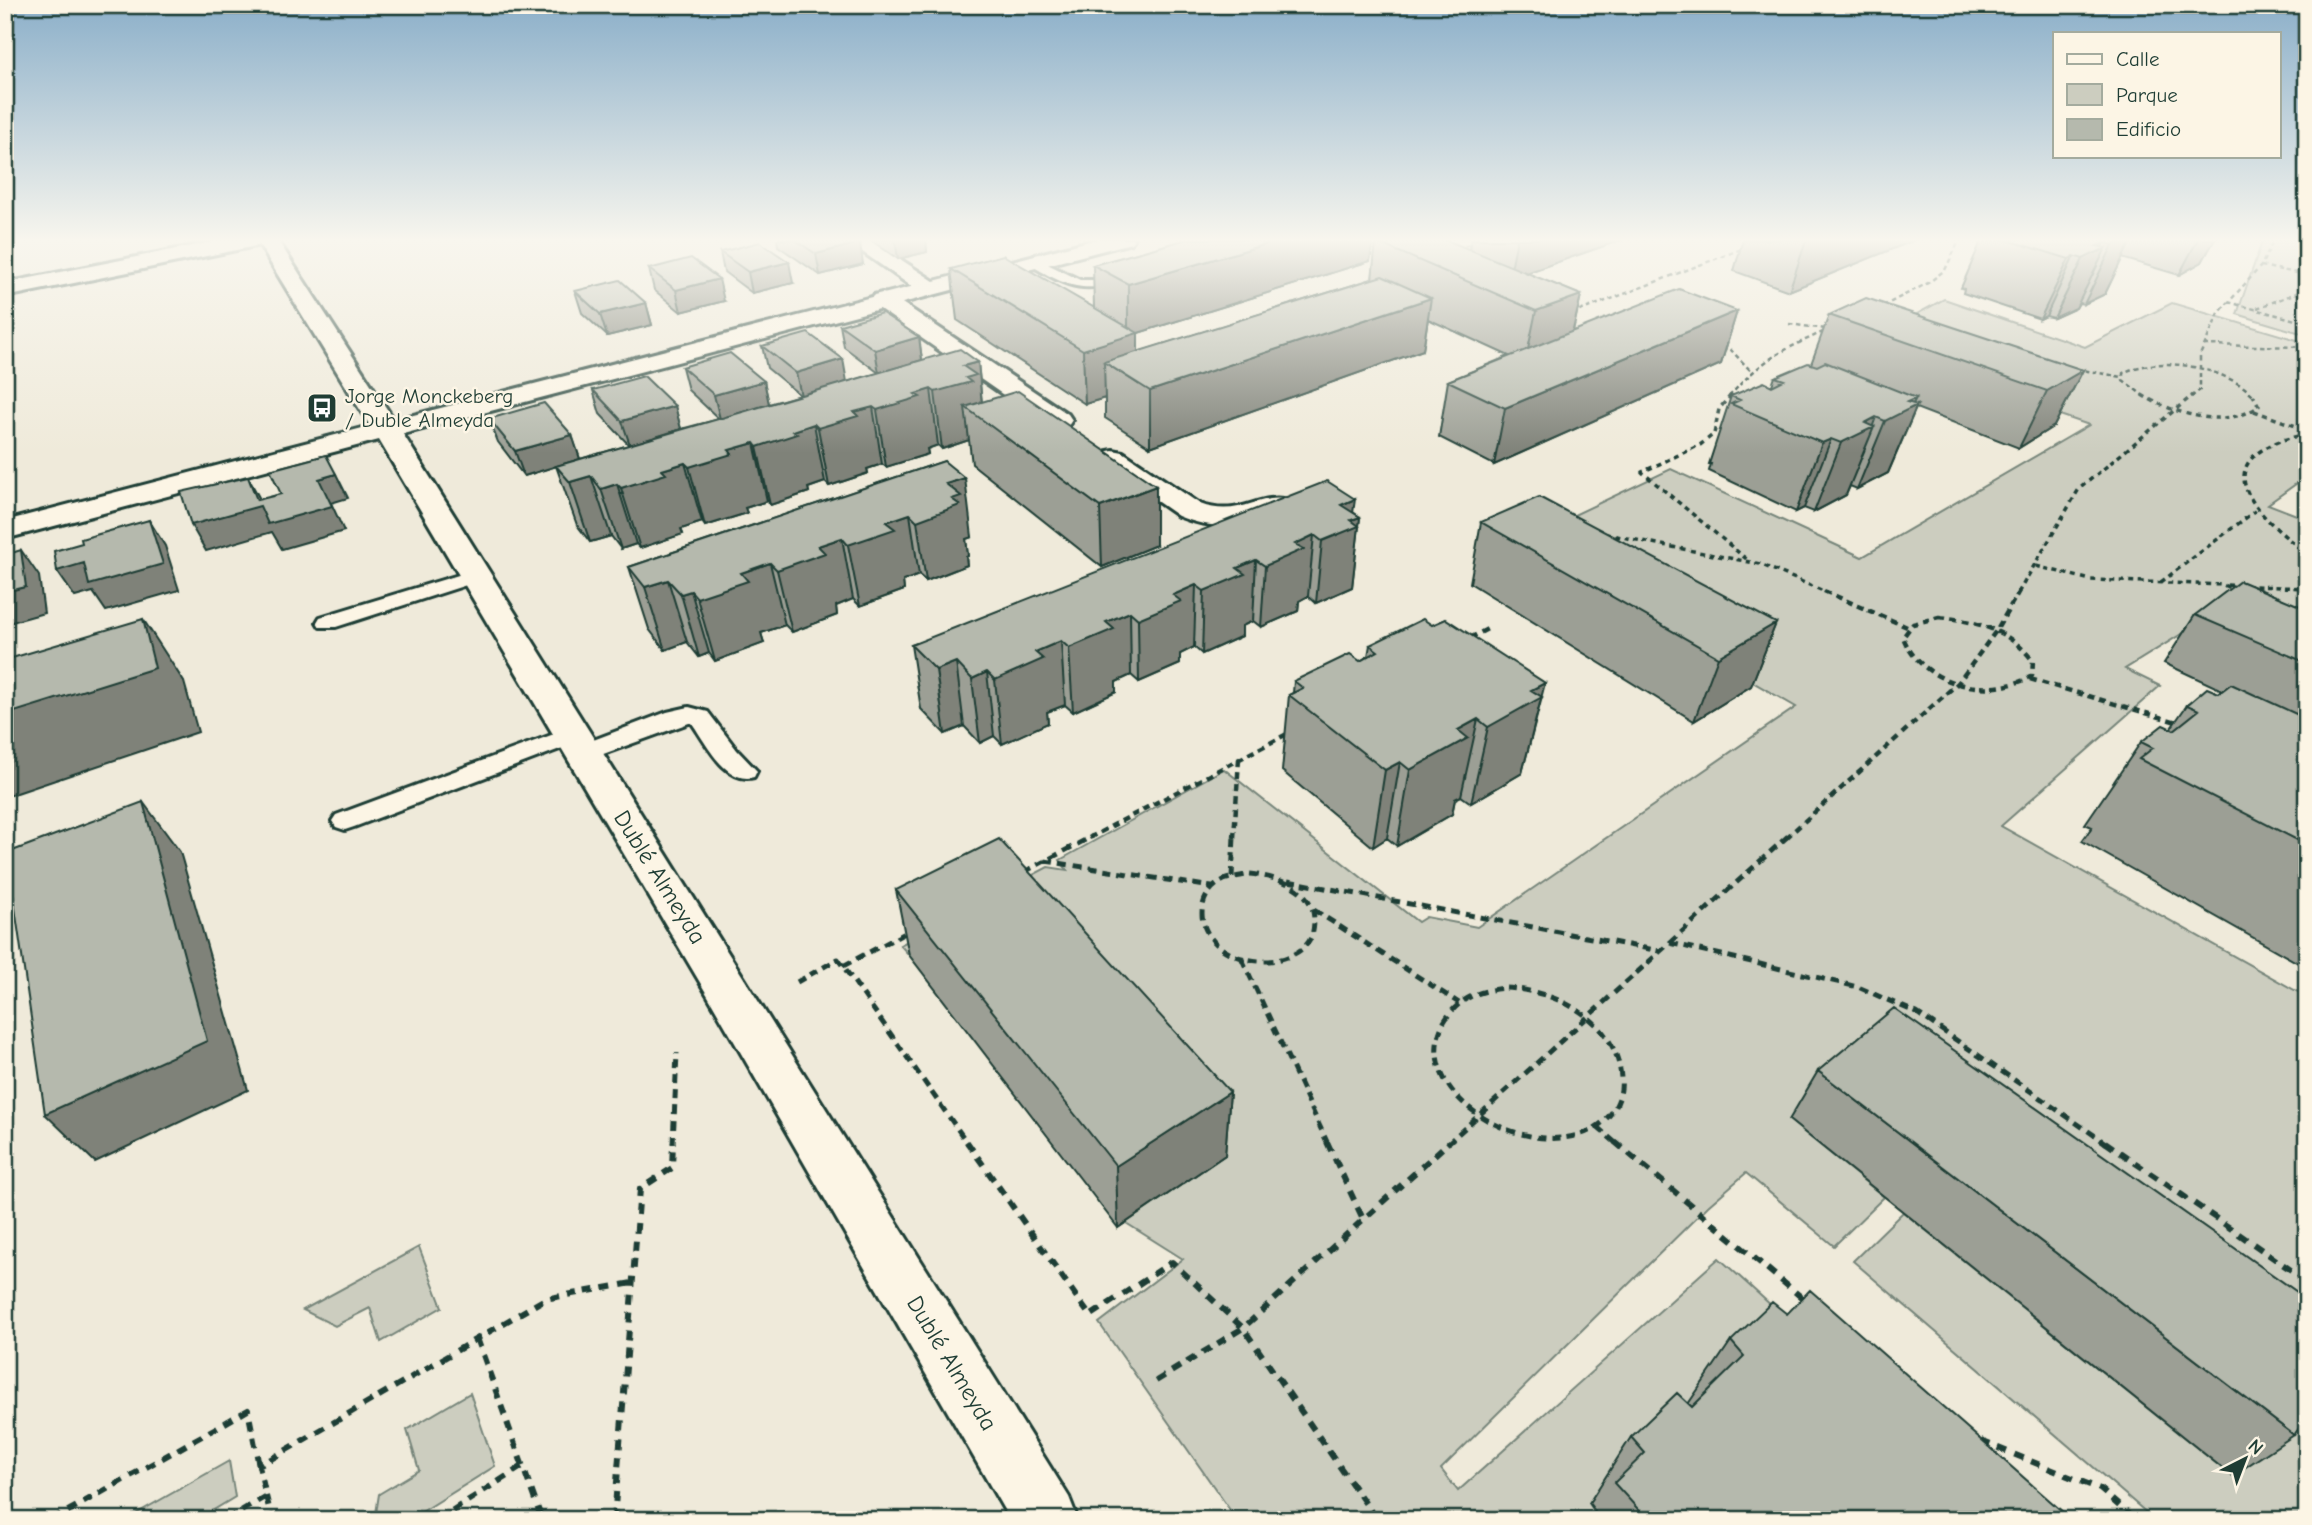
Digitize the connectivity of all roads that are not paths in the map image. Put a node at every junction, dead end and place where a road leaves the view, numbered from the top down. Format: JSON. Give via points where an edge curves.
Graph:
{"nodes":[{"id":1,"x":309,"y":310,"type":"edge"},
{"id":2,"x":843,"y":310,"type":"edge"},
{"id":3,"x":897,"y":310,"type":"edge"},
{"id":4,"x":386,"y":429,"type":"junction"},
{"id":5,"x":1303,"y":496,"type":"edge"},
{"id":6,"x":5,"y":530,"type":"edge"},
{"id":7,"x":475,"y":576,"type":"junction"},
{"id":8,"x":328,"y":622,"type":"dead end"},
{"id":9,"x":578,"y":744,"type":"junction"},
{"id":10,"x":745,"y":771,"type":"dead end"},
{"id":11,"x":345,"y":821,"type":"dead end"},
{"id":12,"x":1046,"y":1520,"type":"edge"}],
"edges":[{"from":1,"to":4,"type":"main road","name":"Dublé Almeyda"},
{"from":2,"to":4,"type":"main road"},
{"from":3,"to":5,"type":"main road","via":[[1202,516],[1246,518]]},
{"from":4,"to":6,"type":"main road"},
{"from":4,"to":7,"type":"main road","name":"Dublé Almeyda"},
{"from":7,"to":8,"type":"lane"},
{"from":7,"to":9,"type":"main road","name":"Dublé Almeyda"},
{"from":9,"to":10,"type":"lane","via":[[689,715],[700,717]]},
{"from":9,"to":11,"type":"lane"},
{"from":9,"to":12,"type":"main road","name":"Dublé Almeyda"}]}
